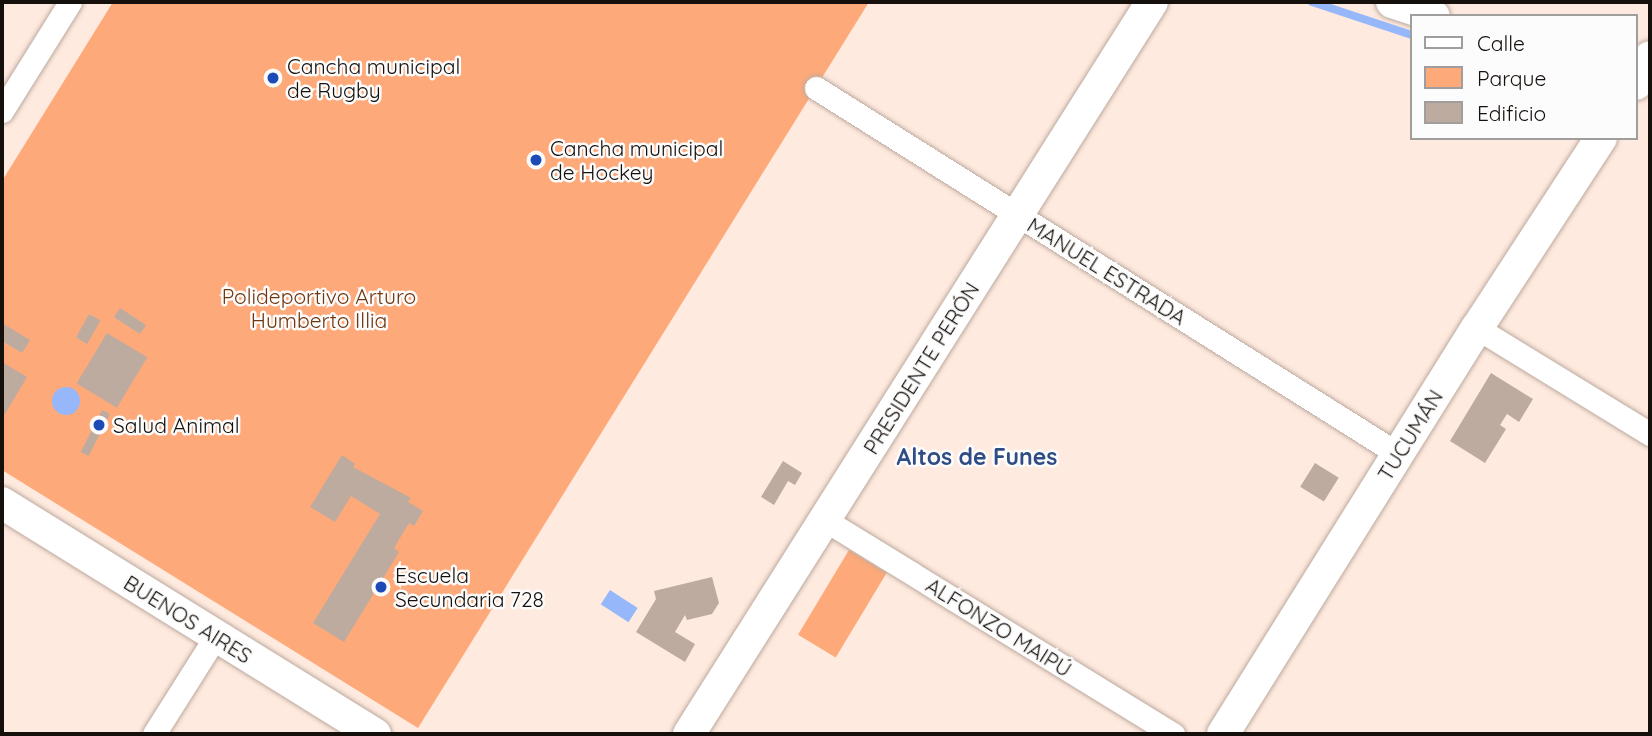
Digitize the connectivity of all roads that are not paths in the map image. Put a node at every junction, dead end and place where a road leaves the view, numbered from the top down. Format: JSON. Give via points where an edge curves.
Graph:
{"nodes":[{"id":1,"x":69,"y":2,"type":"edge"},
{"id":2,"x":1152,"y":2,"type":"edge"},
{"id":3,"x":1392,"y":2,"type":"edge"},
{"id":4,"x":1428,"y":14,"type":"edge"},
{"id":5,"x":816,"y":88,"type":"dead end"},
{"id":6,"x":2,"y":111,"type":"edge"},
{"id":7,"x":1600,"y":140,"type":"edge"},
{"id":8,"x":1017,"y":215,"type":"junction"},
{"id":9,"x":1477,"y":328,"type":"junction"},
{"id":10,"x":1650,"y":434,"type":"edge"},
{"id":11,"x":1398,"y":454,"type":"junction"},
{"id":12,"x":2,"y":503,"type":"edge"},
{"id":13,"x":825,"y":520,"type":"junction"},
{"id":14,"x":216,"y":636,"type":"junction"},
{"id":15,"x":154,"y":734,"type":"edge"},
{"id":16,"x":375,"y":734,"type":"edge"},
{"id":17,"x":690,"y":734,"type":"edge"},
{"id":18,"x":1173,"y":734,"type":"edge"},
{"id":19,"x":1223,"y":734,"type":"edge"}],
"edges":[{"from":1,"to":6,"type":"street"},
{"from":2,"to":8,"type":"street","name":"PRESIDENTE PERÓN"},
{"from":3,"to":4,"type":"street"},
{"from":5,"to":8,"type":"street","name":"MANUEL ESTRADA"},
{"from":7,"to":9,"type":"street","name":"TUCUMÁN"},
{"from":8,"to":11,"type":"street","name":"MANUEL ESTRADA"},
{"from":8,"to":13,"type":"street","name":"PRESIDENTE PERÓN"},
{"from":9,"to":10,"type":"street"},
{"from":9,"to":11,"type":"street","name":"TUCUMÁN"},
{"from":11,"to":19,"type":"street","name":"TUCUMÁN"},
{"from":12,"to":14,"type":"street","name":"BUENOS AIRES"},
{"from":13,"to":17,"type":"street","name":"PRESIDENTE PERÓN"},
{"from":13,"to":18,"type":"street","name":"ALFONZO MAIPÚ"},
{"from":14,"to":15,"type":"street"},
{"from":14,"to":16,"type":"street","name":"BUENOS AIRES"}]}
